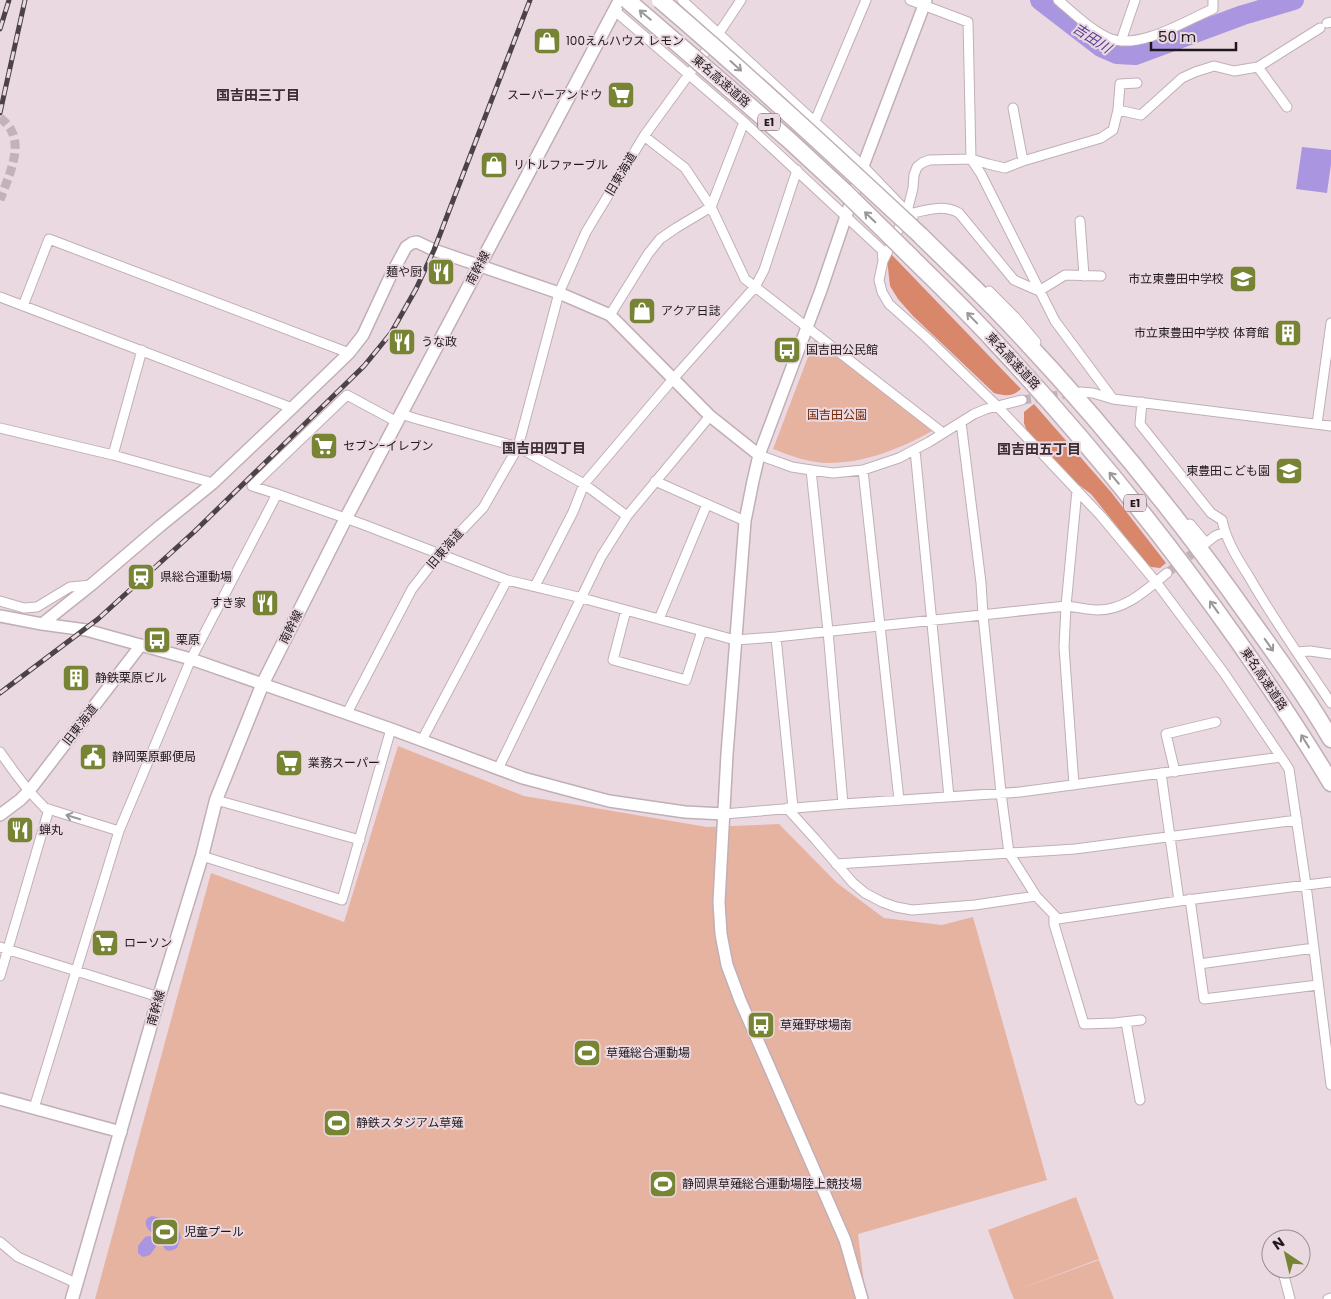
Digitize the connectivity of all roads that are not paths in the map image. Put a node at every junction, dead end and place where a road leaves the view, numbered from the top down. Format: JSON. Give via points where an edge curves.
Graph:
{"nodes":[{"id":1,"x":660,"y":0,"type":"edge"},
{"id":2,"x":682,"y":0,"type":"edge"},
{"id":3,"x":741,"y":0,"type":"edge"},
{"id":4,"x":866,"y":0,"type":"edge"},
{"id":5,"x":910,"y":0,"type":"edge"},
{"id":6,"x":1058,"y":0,"type":"edge"},
{"id":7,"x":1135,"y":0,"type":"edge"},
{"id":8,"x":1214,"y":0,"type":"edge"},
{"id":9,"x":620,"y":3,"type":"edge"},
{"id":10,"x":925,"y":3,"type":"edge"},
{"id":11,"x":1326,"y":24,"type":"edge"},
{"id":12,"x":719,"y":33,"type":"junction"},
{"id":13,"x":1121,"y":41,"type":"junction"},
{"id":14,"x":1258,"y":67,"type":"junction"},
{"id":15,"x":688,"y":75,"type":"junction"},
{"id":16,"x":1137,"y":83,"type":"dead end"},
{"id":17,"x":1287,"y":107,"type":"dead end"},
{"id":18,"x":1013,"y":108,"type":"dead end"},
{"id":19,"x":1118,"y":110,"type":"junction"},
{"id":20,"x":815,"y":121,"type":"junction"},
{"id":21,"x":744,"y":122,"type":"junction"},
{"id":22,"x":644,"y":136,"type":"junction"},
{"id":23,"x":971,"y":159,"type":"junction"},
{"id":24,"x":1023,"y":161,"type":"junction"},
{"id":25,"x":863,"y":166,"type":"junction"},
{"id":26,"x":797,"y":170,"type":"junction"},
{"id":27,"x":711,"y":207,"type":"junction"},
{"id":28,"x":908,"y":213,"type":"junction"},
{"id":29,"x":845,"y":215,"type":"junction"},
{"id":30,"x":1080,"y":221,"type":"dead end"},
{"id":31,"x":883,"y":261,"type":"junction"},
{"id":32,"x":480,"y":265,"type":"junction"},
{"id":33,"x":1084,"y":276,"type":"junction"},
{"id":34,"x":1101,"y":276,"type":"dead end"},
{"id":35,"x":755,"y":287,"type":"junction"},
{"id":36,"x":1039,"y":290,"type":"junction"},
{"id":37,"x":559,"y":293,"type":"junction"},
{"id":38,"x":0,"y":297,"type":"edge"},
{"id":39,"x":23,"y":306,"type":"junction"},
{"id":40,"x":610,"y":315,"type":"junction"},
{"id":41,"x":1331,"y":323,"type":"edge"},
{"id":42,"x":808,"y":326,"type":"junction"},
{"id":43,"x":142,"y":350,"type":"junction"},
{"id":44,"x":349,"y":353,"type":"junction"},
{"id":45,"x":673,"y":379,"type":"junction"},
{"id":46,"x":1080,"y":392,"type":"junction"},
{"id":47,"x":1113,"y":399,"type":"junction"},
{"id":48,"x":1022,"y":400,"type":"tunnel mouth"},
{"id":49,"x":1142,"y":402,"type":"junction"},
{"id":50,"x":998,"y":407,"type":"junction"},
{"id":51,"x":292,"y":408,"type":"junction"},
{"id":52,"x":710,"y":416,"type":"junction"},
{"id":53,"x":399,"y":418,"type":"junction"},
{"id":54,"x":961,"y":422,"type":"junction"},
{"id":55,"x":1317,"y":424,"type":"junction"},
{"id":56,"x":1331,"y":426,"type":"edge"},
{"id":57,"x":0,"y":428,"type":"edge"},
{"id":58,"x":943,"y":433,"type":"junction"},
{"id":59,"x":518,"y":447,"type":"junction"},
{"id":60,"x":915,"y":450,"type":"junction"},
{"id":61,"x":113,"y":455,"type":"junction"},
{"id":62,"x":759,"y":455,"type":"junction"},
{"id":63,"x":811,"y":470,"type":"junction"},
{"id":64,"x":863,"y":470,"type":"junction"},
{"id":65,"x":656,"y":481,"type":"junction"},
{"id":66,"x":213,"y":483,"type":"junction"},
{"id":67,"x":584,"y":484,"type":"junction"},
{"id":68,"x":1077,"y":490,"type":"junction"},
{"id":69,"x":277,"y":494,"type":"junction"},
{"id":70,"x":707,"y":504,"type":"junction"},
{"id":71,"x":627,"y":516,"type":"junction"},
{"id":72,"x":346,"y":518,"type":"junction"},
{"id":73,"x":745,"y":522,"type":"junction"},
{"id":74,"x":1224,"y":532,"type":"junction"},
{"id":75,"x":440,"y":553,"type":"junction"},
{"id":76,"x":1167,"y":573,"type":"tunnel mouth"},
{"id":77,"x":507,"y":580,"type":"junction"},
{"id":78,"x":1156,"y":582,"type":"junction"},
{"id":79,"x":91,"y":585,"type":"junction"},
{"id":80,"x":535,"y":586,"type":"junction"},
{"id":81,"x":582,"y":598,"type":"junction"},
{"id":82,"x":0,"y":601,"type":"edge"},
{"id":83,"x":1066,"y":606,"type":"junction"},
{"id":84,"x":626,"y":610,"type":"junction"},
{"id":85,"x":983,"y":615,"type":"junction"},
{"id":86,"x":0,"y":616,"type":"edge"},
{"id":87,"x":659,"y":619,"type":"junction"},
{"id":88,"x":932,"y":620,"type":"junction"},
{"id":89,"x":42,"y":624,"type":"junction"},
{"id":90,"x":880,"y":626,"type":"junction"},
{"id":91,"x":702,"y":630,"type":"junction"},
{"id":92,"x":828,"y":631,"type":"junction"},
{"id":93,"x":776,"y":637,"type":"junction"},
{"id":94,"x":735,"y":640,"type":"junction"},
{"id":95,"x":142,"y":645,"type":"junction"},
{"id":96,"x":1297,"y":652,"type":"junction"},
{"id":97,"x":1331,"y":654,"type":"edge"},
{"id":98,"x":191,"y":659,"type":"junction"},
{"id":99,"x":263,"y":683,"type":"junction"},
{"id":100,"x":1331,"y":703,"type":"edge"},
{"id":101,"x":347,"y":713,"type":"junction"},
{"id":102,"x":1216,"y":722,"type":"dead end"},
{"id":103,"x":391,"y":729,"type":"junction"},
{"id":104,"x":1328,"y":735,"type":"edge"},
{"id":105,"x":422,"y":740,"type":"junction"},
{"id":106,"x":0,"y":752,"type":"edge"},
{"id":107,"x":1282,"y":757,"type":"junction"},
{"id":108,"x":498,"y":769,"type":"junction"},
{"id":109,"x":1175,"y":772,"type":"junction"},
{"id":110,"x":1161,"y":774,"type":"junction"},
{"id":111,"x":1331,"y":782,"type":"edge"},
{"id":112,"x":1074,"y":785,"type":"junction"},
{"id":113,"x":28,"y":791,"type":"junction"},
{"id":114,"x":1001,"y":793,"type":"junction"},
{"id":115,"x":949,"y":797,"type":"junction"},
{"id":116,"x":216,"y":800,"type":"junction"},
{"id":117,"x":899,"y":800,"type":"junction"},
{"id":118,"x":843,"y":804,"type":"junction"},
{"id":119,"x":790,"y":808,"type":"junction"},
{"id":120,"x":49,"y":810,"type":"junction"},
{"id":121,"x":724,"y":814,"type":"junction"},
{"id":122,"x":0,"y":815,"type":"edge"},
{"id":123,"x":1297,"y":820,"type":"junction"},
{"id":124,"x":119,"y":831,"type":"junction"},
{"id":125,"x":1170,"y":837,"type":"junction"},
{"id":126,"x":360,"y":840,"type":"junction"},
{"id":127,"x":1009,"y":853,"type":"junction"},
{"id":128,"x":202,"y":856,"type":"junction"},
{"id":129,"x":836,"y":864,"type":"junction"},
{"id":130,"x":1331,"y":882,"type":"edge"},
{"id":131,"x":1306,"y":885,"type":"junction"},
{"id":132,"x":1036,"y":896,"type":"junction"},
{"id":133,"x":1190,"y":899,"type":"junction"},
{"id":134,"x":1179,"y":901,"type":"junction"},
{"id":135,"x":1054,"y":915,"type":"junction"},
{"id":136,"x":4,"y":948,"type":"edge"},
{"id":137,"x":1314,"y":948,"type":"junction"},
{"id":138,"x":1199,"y":964,"type":"junction"},
{"id":139,"x":76,"y":971,"type":"junction"},
{"id":140,"x":0,"y":976,"type":"edge"},
{"id":141,"x":1318,"y":985,"type":"junction"},
{"id":142,"x":159,"y":997,"type":"junction"},
{"id":143,"x":1141,"y":1020,"type":"dead end"},
{"id":144,"x":1126,"y":1022,"type":"junction"},
{"id":145,"x":1328,"y":1031,"type":"edge"},
{"id":146,"x":1331,"y":1085,"type":"edge"},
{"id":147,"x":0,"y":1099,"type":"edge"},
{"id":148,"x":1140,"y":1100,"type":"dead end"},
{"id":149,"x":34,"y":1108,"type":"junction"},
{"id":150,"x":121,"y":1132,"type":"junction"},
{"id":151,"x":0,"y":1242,"type":"edge"},
{"id":152,"x":1285,"y":1279,"type":"edge"},
{"id":153,"x":76,"y":1283,"type":"junction"},
{"id":154,"x":72,"y":1299,"type":"edge"},
{"id":155,"x":862,"y":1299,"type":"edge"},
{"id":156,"x":1290,"y":1299,"type":"edge"}],
"edges":[{"from":1,"to":104,"type":"highway","name":"東名高速道路","number":"E1","one_way":true,"bridge":true,"via":[[920,236],[1025,341],[1172,514],[1270,646]]},
{"from":2,"to":12,"type":"street"},
{"from":3,"to":12,"type":"street","name":"旧東海道"},
{"from":4,"to":20,"type":"street"},
{"from":5,"to":10,"type":"street"},
{"from":6,"to":13,"type":"street","via":[[1098,32]]},
{"from":7,"to":13,"type":"street"},
{"from":8,"to":13,"type":"street","via":[[1213,9],[1167,30],[1137,40]]},
{"from":9,"to":15,"type":"street"},
{"from":9,"to":32,"type":"main road","name":"南幹線"},
{"from":111,"to":9,"type":"highway","name":"東名高速道路","number":"E1","one_way":true,"bridge":true,"via":[[1223,620],[1158,533],[1069,424],[994,340],[789,140]]},
{"from":10,"to":23,"type":"street","via":[[968,22]]},
{"from":10,"to":25,"type":"street"},
{"from":11,"to":14,"type":"street"},
{"from":12,"to":15,"type":"street","name":"旧東海道"},
{"from":12,"to":20,"type":"street"},
{"from":14,"to":17,"type":"street"},
{"from":14,"to":19,"type":"street","via":[[1234,71],[1214,66],[1182,78],[1141,114]]},
{"from":15,"to":21,"type":"street"},
{"from":15,"to":22,"type":"street","name":"旧東海道"},
{"from":16,"to":19,"type":"street","via":[[1120,84]]},
{"from":18,"to":24,"type":"street"},
{"from":19,"to":24,"type":"street","via":[[1113,130],[1100,138]]},
{"from":20,"to":25,"type":"street"},
{"from":21,"to":26,"type":"street"},
{"from":21,"to":27,"type":"street"},
{"from":22,"to":27,"type":"street","via":[[685,168]]},
{"from":22,"to":37,"type":"street","name":"旧東海道","via":[[586,232]]},
{"from":23,"to":24,"type":"street","via":[[1005,168]]},
{"from":23,"to":28,"type":"street","via":[[929,160],[917,166]]},
{"from":23,"to":36,"type":"street","via":[[982,174]]},
{"from":25,"to":28,"type":"street"},
{"from":25,"to":29,"type":"street"},
{"from":26,"to":29,"type":"street"},
{"from":26,"to":35,"type":"street","via":[[764,270]]},
{"from":27,"to":35,"type":"street","via":[[745,279]]},
{"from":27,"to":40,"type":"street","via":[[660,239]]},
{"from":28,"to":31,"type":"street"},
{"from":28,"to":36,"type":"street","via":[[934,208],[952,209],[959,213],[1014,280]]},
{"from":28,"to":46,"type":"street","via":[[1015,317]]},
{"from":29,"to":31,"type":"street","via":[[882,250]]},
{"from":29,"to":42,"type":"street"},
{"from":30,"to":33,"type":"street"},
{"from":31,"to":50,"type":"street","via":[[880,280],[889,304]]},
{"from":32,"to":37,"type":"street"},
{"from":32,"to":44,"type":"street","via":[[417,242],[406,247],[363,335]]},
{"from":32,"to":53,"type":"main road","name":"南幹線"},
{"from":33,"to":34,"type":"street"},
{"from":33,"to":36,"type":"street","via":[[1065,275]]},
{"from":35,"to":42,"type":"street"},
{"from":35,"to":45,"type":"street"},
{"from":36,"to":47,"type":"street","via":[[1054,321]]},
{"from":37,"to":40,"type":"street"},
{"from":37,"to":59,"type":"street","name":"旧東海道"},
{"from":38,"to":39,"type":"street"},
{"from":39,"to":43,"type":"street"},
{"from":39,"to":44,"type":"street","via":[[49,239]]},
{"from":40,"to":45,"type":"street"},
{"from":41,"to":55,"type":"street"},
{"from":42,"to":58,"type":"street"},
{"from":42,"to":62,"type":"street"},
{"from":43,"to":51,"type":"street"},
{"from":43,"to":61,"type":"street"},
{"from":44,"to":51,"type":"street"},
{"from":45,"to":52,"type":"street"},
{"from":45,"to":67,"type":"street"},
{"from":46,"to":47,"type":"street"},
{"from":46,"to":74,"type":"street","via":[[1206,543]]},
{"from":47,"to":49,"type":"street"},
{"from":48,"to":50,"type":"street"},
{"from":49,"to":55,"type":"street"},
{"from":49,"to":74,"type":"street","via":[[1140,424],[1211,513],[1222,520]]},
{"from":50,"to":54,"type":"street","via":[[986,409]]},
{"from":50,"to":68,"type":"street"},
{"from":51,"to":66,"type":"street"},
{"from":52,"to":62,"type":"street"},
{"from":52,"to":65,"type":"street"},
{"from":53,"to":59,"type":"street"},
{"from":53,"to":69,"type":"street","via":[[346,395],[252,486]]},
{"from":53,"to":72,"type":"main road","name":"南幹線"},
{"from":54,"to":58,"type":"street"},
{"from":54,"to":85,"type":"street","via":[[982,583]]},
{"from":55,"to":56,"type":"street"},
{"from":57,"to":61,"type":"street"},
{"from":58,"to":60,"type":"street"},
{"from":59,"to":67,"type":"street"},
{"from":59,"to":75,"type":"street","name":"旧東海道","via":[[482,508]]},
{"from":60,"to":64,"type":"street"},
{"from":60,"to":88,"type":"street"},
{"from":61,"to":66,"type":"street"},
{"from":62,"to":63,"type":"street"},
{"from":62,"to":73,"type":"street"},
{"from":63,"to":64,"type":"street","via":[[833,473]]},
{"from":63,"to":92,"type":"street"},
{"from":64,"to":90,"type":"street"},
{"from":65,"to":70,"type":"street"},
{"from":65,"to":71,"type":"street"},
{"from":66,"to":79,"type":"street"},
{"from":67,"to":71,"type":"street"},
{"from":67,"to":80,"type":"street"},
{"from":68,"to":78,"type":"street"},
{"from":68,"to":83,"type":"street"},
{"from":69,"to":72,"type":"street"},
{"from":69,"to":98,"type":"street"},
{"from":70,"to":73,"type":"street"},
{"from":70,"to":87,"type":"street"},
{"from":71,"to":81,"type":"street","via":[[601,557]]},
{"from":72,"to":75,"type":"street"},
{"from":72,"to":99,"type":"main road","name":"南幹線"},
{"from":73,"to":94,"type":"street"},
{"from":74,"to":96,"type":"street","via":[[1267,610]]},
{"from":75,"to":77,"type":"street"},
{"from":75,"to":101,"type":"street","name":"旧東海道","via":[[412,589]]},
{"from":76,"to":78,"type":"street"},
{"from":77,"to":80,"type":"street"},
{"from":77,"to":105,"type":"street"},
{"from":78,"to":83,"type":"street","via":[[1119,607],[1098,610]]},
{"from":78,"to":107,"type":"street"},
{"from":79,"to":82,"type":"street","via":[[70,587],[37,607],[24,608]]},
{"from":79,"to":89,"type":"street"},
{"from":80,"to":81,"type":"street"},
{"from":81,"to":84,"type":"street"},
{"from":81,"to":108,"type":"street"},
{"from":83,"to":85,"type":"street"},
{"from":83,"to":112,"type":"street","via":[[1064,647]]},
{"from":84,"to":87,"type":"street"},
{"from":84,"to":91,"type":"street","via":[[613,660],[686,680]]},
{"from":85,"to":88,"type":"street"},
{"from":85,"to":114,"type":"street"},
{"from":86,"to":89,"type":"street"},
{"from":87,"to":91,"type":"street"},
{"from":88,"to":90,"type":"street"},
{"from":88,"to":115,"type":"street"},
{"from":89,"to":95,"type":"street","via":[[86,630]]},
{"from":90,"to":92,"type":"street"},
{"from":90,"to":117,"type":"street"},
{"from":91,"to":94,"type":"street"},
{"from":92,"to":93,"type":"street"},
{"from":92,"to":118,"type":"street"},
{"from":93,"to":94,"type":"street"},
{"from":93,"to":119,"type":"street"},
{"from":94,"to":121,"type":"street"},
{"from":95,"to":98,"type":"street"},
{"from":95,"to":113,"type":"street","name":"旧東海道"},
{"from":96,"to":97,"type":"street"},
{"from":96,"to":100,"type":"street"},
{"from":98,"to":99,"type":"street"},
{"from":98,"to":124,"type":"street"},
{"from":99,"to":101,"type":"street"},
{"from":99,"to":116,"type":"main road","name":"南幹線"},
{"from":101,"to":103,"type":"street"},
{"from":102,"to":109,"type":"street","via":[[1166,734]]},
{"from":103,"to":105,"type":"street"},
{"from":103,"to":126,"type":"street"},
{"from":105,"to":108,"type":"street"},
{"from":106,"to":113,"type":"street"},
{"from":107,"to":109,"type":"street"},
{"from":107,"to":123,"type":"street","via":[[1289,769]]},
{"from":108,"to":121,"type":"street","via":[[609,801]]},
{"from":109,"to":110,"type":"street"},
{"from":110,"to":112,"type":"street"},
{"from":110,"to":125,"type":"street"},
{"from":112,"to":114,"type":"street"},
{"from":113,"to":120,"type":"street"},
{"from":113,"to":122,"type":"street","name":"旧東海道"},
{"from":114,"to":115,"type":"street"},
{"from":114,"to":127,"type":"street"},
{"from":115,"to":117,"type":"street"},
{"from":116,"to":126,"type":"street"},
{"from":116,"to":128,"type":"main road","name":"南幹線"},
{"from":117,"to":118,"type":"street"},
{"from":118,"to":119,"type":"street"},
{"from":119,"to":121,"type":"street"},
{"from":119,"to":129,"type":"street"},
{"from":124,"to":120,"type":"street","one_way":true},
{"from":120,"to":136,"type":"street"},
{"from":121,"to":155,"type":"street","via":[[719,902],[727,965],[845,1240]]},
{"from":123,"to":125,"type":"street"},
{"from":123,"to":131,"type":"street"},
{"from":124,"to":139,"type":"street"},
{"from":125,"to":127,"type":"street"},
{"from":125,"to":134,"type":"street"},
{"from":126,"to":128,"type":"street","via":[[342,900]]},
{"from":127,"to":129,"type":"street"},
{"from":127,"to":132,"type":"street"},
{"from":128,"to":142,"type":"main road","name":"南幹線"},
{"from":129,"to":132,"type":"street","via":[[865,894],[912,910]]},
{"from":130,"to":131,"type":"street"},
{"from":131,"to":133,"type":"street"},
{"from":131,"to":137,"type":"street"},
{"from":132,"to":135,"type":"street"},
{"from":133,"to":134,"type":"street"},
{"from":133,"to":138,"type":"street"},
{"from":134,"to":135,"type":"street","via":[[1058,919]]},
{"from":135,"to":144,"type":"street","via":[[1084,1024]]},
{"from":136,"to":139,"type":"street"},
{"from":136,"to":140,"type":"street"},
{"from":137,"to":138,"type":"street"},
{"from":137,"to":141,"type":"street"},
{"from":138,"to":141,"type":"street","via":[[1204,999]]},
{"from":139,"to":142,"type":"street"},
{"from":139,"to":149,"type":"street"},
{"from":141,"to":145,"type":"street"},
{"from":142,"to":150,"type":"main road","name":"南幹線"},
{"from":143,"to":144,"type":"street"},
{"from":144,"to":148,"type":"street"},
{"from":145,"to":146,"type":"street"},
{"from":147,"to":149,"type":"street"},
{"from":149,"to":150,"type":"street"},
{"from":150,"to":153,"type":"main road","name":"南幹線"},
{"from":151,"to":153,"type":"street","via":[[18,1257]]},
{"from":152,"to":156,"type":"street"},
{"from":153,"to":154,"type":"main road","name":"南幹線"}]}
